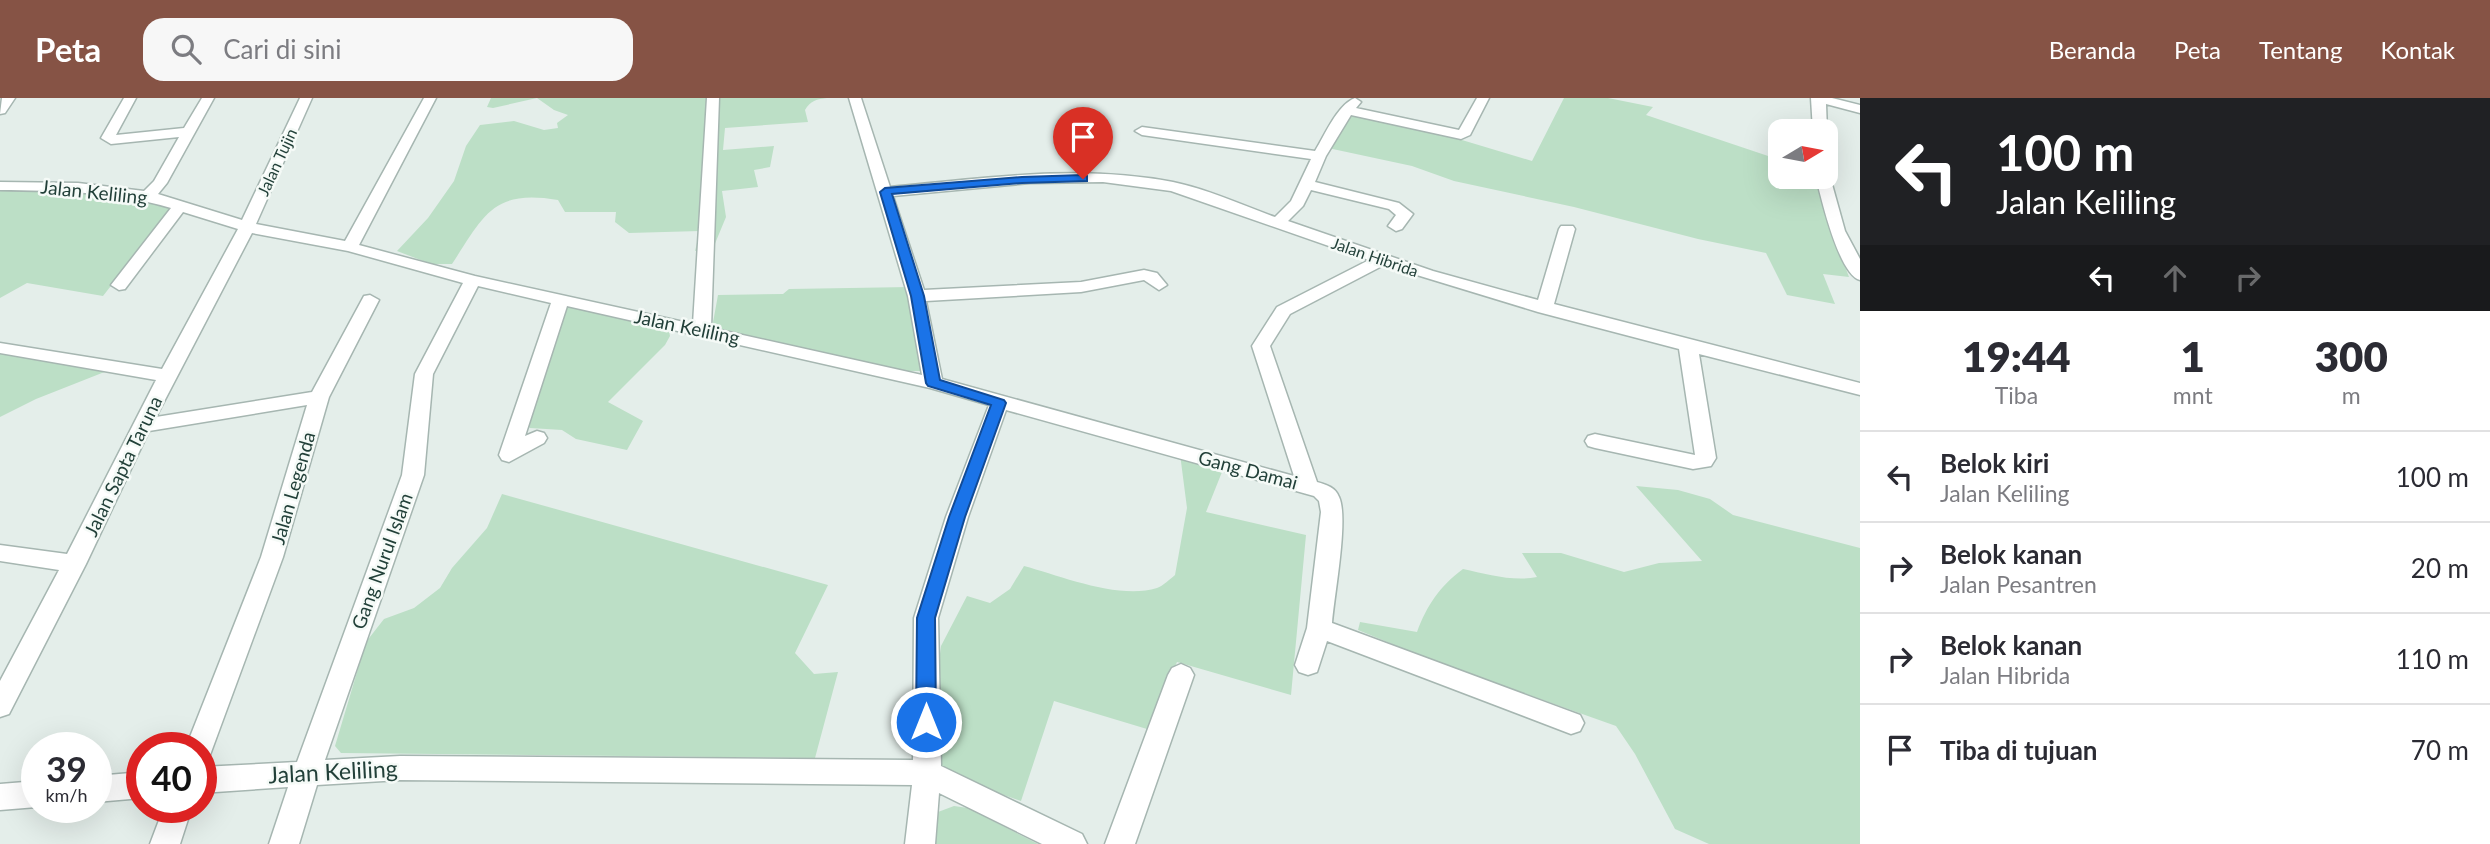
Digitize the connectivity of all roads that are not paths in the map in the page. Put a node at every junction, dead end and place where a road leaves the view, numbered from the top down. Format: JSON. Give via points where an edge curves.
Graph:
{"nodes":[{"id":1,"x":9,"y":98,"type":"edge"},
{"id":2,"x":130,"y":98,"type":"edge"},
{"id":3,"x":208,"y":98,"type":"edge"},
{"id":4,"x":306,"y":98,"type":"edge"},
{"id":5,"x":430,"y":98,"type":"edge"},
{"id":6,"x":713,"y":98,"type":"edge"},
{"id":7,"x":855,"y":98,"type":"edge"},
{"id":8,"x":1359,"y":98,"type":"edge"},
{"id":9,"x":1483,"y":98,"type":"edge"},
{"id":10,"x":1819,"y":98,"type":"edge"},
{"id":11,"x":1860,"y":109,"type":"edge"},
{"id":12,"x":0,"y":110,"type":"edge"},
{"id":13,"x":1347,"y":110,"type":"junction"},
{"id":14,"x":1820,"y":119,"type":"edge"},
{"id":15,"x":1142,"y":131,"type":"dead end"},
{"id":16,"x":188,"y":132,"type":"junction"},
{"id":17,"x":1319,"y":156,"type":"junction"},
{"id":18,"x":1307,"y":184,"type":"junction"},
{"id":19,"x":0,"y":186,"type":"edge"},
{"id":20,"x":1826,"y":189,"type":"edge"},
{"id":21,"x":885,"y":192,"type":"junction"},
{"id":22,"x":148,"y":196,"type":"junction"},
{"id":23,"x":180,"y":206,"type":"junction"},
{"id":24,"x":1278,"y":222,"type":"junction"},
{"id":25,"x":247,"y":226,"type":"junction"},
{"id":26,"x":1396,"y":226,"type":"dead end"},
{"id":27,"x":1567,"y":229,"type":"dead end"},
{"id":28,"x":1838,"y":231,"type":"junction"},
{"id":29,"x":1860,"y":236,"type":"edge"},
{"id":30,"x":350,"y":247,"type":"junction"},
{"id":31,"x":1382,"y":260,"type":"junction"},
{"id":32,"x":1860,"y":275,"type":"edge"},
{"id":33,"x":473,"y":280,"type":"junction"},
{"id":34,"x":119,"y":285,"type":"dead end"},
{"id":35,"x":1159,"y":285,"type":"dead end"},
{"id":36,"x":917,"y":296,"type":"junction"},
{"id":37,"x":561,"y":299,"type":"junction"},
{"id":38,"x":370,"y":300,"type":"dead end"},
{"id":39,"x":1544,"y":308,"type":"junction"},
{"id":40,"x":702,"y":330,"type":"junction"},
{"id":41,"x":1688,"y":346,"type":"junction"},
{"id":42,"x":0,"y":348,"type":"edge"},
{"id":43,"x":168,"y":376,"type":"junction"},
{"id":44,"x":933,"y":383,"type":"junction"},
{"id":45,"x":1860,"y":388,"type":"edge"},
{"id":46,"x":319,"y":397,"type":"junction"},
{"id":47,"x":999,"y":403,"type":"junction"},
{"id":48,"x":141,"y":426,"type":"junction"},
{"id":49,"x":537,"y":438,"type":"dead end"},
{"id":50,"x":1594,"y":441,"type":"dead end"},
{"id":51,"x":1308,"y":486,"type":"junction"},
{"id":52,"x":0,"y":553,"type":"edge"},
{"id":53,"x":74,"y":564,"type":"junction"},
{"id":54,"x":1319,"y":628,"type":"junction"},
{"id":55,"x":1308,"y":666,"type":"dead end"},
{"id":56,"x":1181,"y":675,"type":"dead end"},
{"id":57,"x":0,"y":706,"type":"edge"},
{"id":58,"x":1571,"y":723,"type":"dead end"},
{"id":59,"x":206,"y":732,"type":"edge"},
{"id":60,"x":307,"y":772,"type":"junction"},
{"id":61,"x":927,"y":773,"type":"junction"},
{"id":62,"x":217,"y":779,"type":"edge"},
{"id":63,"x":21,"y":795,"type":"edge"},
{"id":64,"x":0,"y":797,"type":"edge"},
{"id":65,"x":172,"y":823,"type":"edge"},
{"id":66,"x":164,"y":844,"type":"edge"},
{"id":67,"x":284,"y":844,"type":"edge"},
{"id":68,"x":920,"y":844,"type":"edge"},
{"id":69,"x":1072,"y":844,"type":"edge"},
{"id":70,"x":1121,"y":844,"type":"edge"}],
"edges":[{"from":1,"to":12,"type":"street"},
{"from":2,"to":16,"type":"street","via":[[108,138],[111,140]]},
{"from":3,"to":16,"type":"street"},
{"from":4,"to":25,"type":"street","name":"Jalan Tujin"},
{"from":5,"to":30,"type":"street"},
{"from":6,"to":40,"type":"street"},
{"from":7,"to":21,"type":"street"},
{"from":8,"to":13,"type":"street"},
{"from":9,"to":13,"type":"street","via":[[1461,135]]},
{"from":10,"to":11,"type":"street"},
{"from":10,"to":14,"type":"street"},
{"from":13,"to":17,"type":"street"},
{"from":15,"to":17,"type":"street"},
{"from":16,"to":22,"type":"street"},
{"from":17,"to":18,"type":"street"},
{"from":18,"to":24,"type":"street","via":[[1298,203]]},
{"from":18,"to":26,"type":"street","via":[[1394,206],[1405,214]]},
{"from":19,"to":22,"type":"street","name":"Jalan Keliling","via":[[78,187]]},
{"from":20,"to":28,"type":"street"},
{"from":21,"to":24,"type":"street","name":"Jalan Hibrida","via":[[1022,180],[1129,179],[1174,187]]},
{"from":21,"to":36,"type":"street"},
{"from":22,"to":23,"type":"street","name":"Jalan Keliling"},
{"from":23,"to":25,"type":"street","name":"Jalan Keliling"},
{"from":23,"to":34,"type":"street"},
{"from":24,"to":31,"type":"street","name":"Jalan Hibrida"},
{"from":25,"to":30,"type":"street","name":"Jalan Keliling"},
{"from":25,"to":43,"type":"street","name":"Jalan Sapta Taruna"},
{"from":27,"to":39,"type":"street"},
{"from":28,"to":29,"type":"street"},
{"from":28,"to":32,"type":"street"},
{"from":30,"to":33,"type":"street","name":"Jalan Keliling"},
{"from":31,"to":39,"type":"street","name":"Jalan Hibrida"},
{"from":31,"to":51,"type":"street","via":[[1283,311],[1261,346]]},
{"from":33,"to":37,"type":"street","name":"Jalan Keliling"},
{"from":33,"to":60,"type":"street","name":"Gang Nurul Islam","via":[[424,374],[413,475]]},
{"from":35,"to":36,"type":"street","via":[[1144,275],[1081,287]]},
{"from":36,"to":44,"type":"street"},
{"from":37,"to":40,"type":"street","name":"Jalan Keliling"},
{"from":37,"to":49,"type":"street","via":[[509,455]]},
{"from":38,"to":46,"type":"street"},
{"from":39,"to":41,"type":"street","name":"Jalan Hibrida"},
{"from":40,"to":44,"type":"street","name":"Jalan Keliling"},
{"from":41,"to":45,"type":"street","name":"Jalan Hibrida"},
{"from":41,"to":50,"type":"street","via":[[1704,461]]},
{"from":42,"to":43,"type":"street"},
{"from":43,"to":48,"type":"street","name":"Jalan Sapta Taruna"},
{"from":44,"to":47,"type":"street","name":"Jalan Keliling"},
{"from":46,"to":48,"type":"street","name":"Jalan Legenda"},
{"from":46,"to":59,"type":"street","name":"Jalan Legenda","via":[[272,557]]},
{"from":47,"to":51,"type":"street","name":"Gang Damai"},
{"from":47,"to":61,"type":"street","via":[[926,618]]},
{"from":48,"to":53,"type":"street","name":"Jalan Sapta Taruna"},
{"from":51,"to":54,"type":"street","name":"Gang Damai","via":[[1322,491],[1332,505]]},
{"from":52,"to":53,"type":"street"},
{"from":53,"to":57,"type":"street","name":"Jalan Sapta Taruna"},
{"from":54,"to":55,"type":"street","name":"Gang Damai"},
{"from":54,"to":58,"type":"street"},
{"from":56,"to":70,"type":"street"},
{"from":60,"to":61,"type":"street","name":"Jalan Keliling","via":[[400,768]]},
{"from":60,"to":62,"type":"street","name":"Jalan Keliling"},
{"from":60,"to":67,"type":"street","name":"Gang Nurul Islam"},
{"from":61,"to":68,"type":"street"},
{"from":61,"to":69,"type":"street","name":"Jalan Keliling"},
{"from":63,"to":64,"type":"street"},
{"from":65,"to":66,"type":"street"}]}
